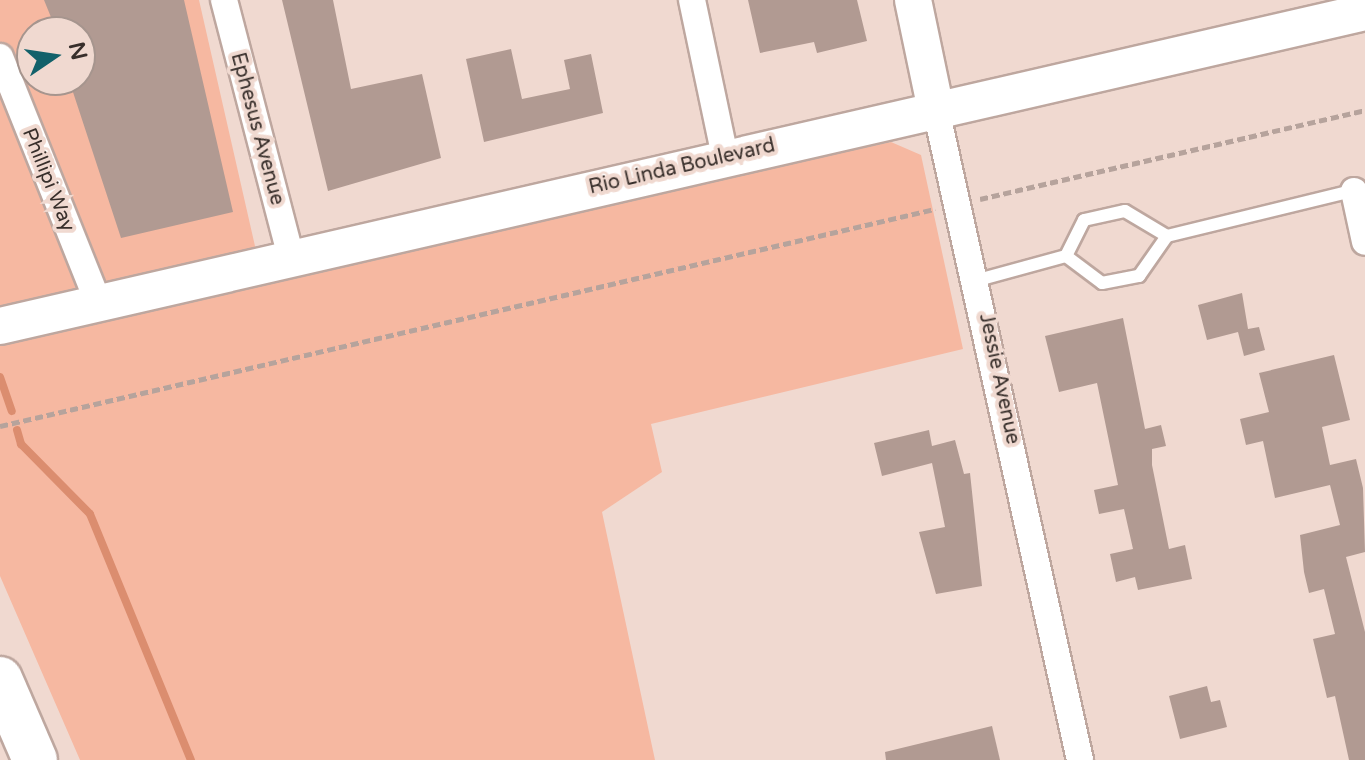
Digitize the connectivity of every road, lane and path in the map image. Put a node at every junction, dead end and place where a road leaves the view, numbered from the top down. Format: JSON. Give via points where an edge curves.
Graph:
{"nodes":[{"id":1,"x":224,"y":0,"type":"edge"},
{"id":2,"x":692,"y":0,"type":"edge"},
{"id":3,"x":913,"y":0,"type":"edge"},
{"id":4,"x":1365,"y":12,"type":"edge"},
{"id":5,"x":0,"y":57,"type":"edge"},
{"id":6,"x":936,"y":110,"type":"junction"},
{"id":7,"x":1365,"y":110,"type":"edge"},
{"id":8,"x":725,"y":157,"type":"junction"},
{"id":9,"x":1360,"y":189,"type":"edge"},
{"id":10,"x":958,"y":204,"type":"junction"},
{"id":11,"x":1167,"y":236,"type":"junction"},
{"id":12,"x":1365,"y":242,"type":"edge"},
{"id":13,"x":1066,"y":256,"type":"junction"},
{"id":14,"x":291,"y":258,"type":"junction"},
{"id":15,"x":978,"y":280,"type":"junction"},
{"id":16,"x":98,"y":302,"type":"junction"},
{"id":17,"x":0,"y":326,"type":"edge"},
{"id":18,"x":0,"y":426,"type":"edge"},
{"id":19,"x":0,"y":679,"type":"edge"},
{"id":20,"x":35,"y":760,"type":"edge"},
{"id":21,"x":1080,"y":760,"type":"edge"}],
"edges":[{"from":1,"to":14,"type":"street","name":"Ephesus Avenue"},
{"from":2,"to":8,"type":"street"},
{"from":3,"to":6,"type":"main road","name":"Jessie Avenue"},
{"from":4,"to":6,"type":"main road","name":"Rio Linda Boulevard"},
{"from":5,"to":16,"type":"street","name":"Phillipi Way"},
{"from":6,"to":8,"type":"main road","name":"Rio Linda Boulevard"},
{"from":6,"to":10,"type":"street","name":"Jessie Avenue"},
{"from":7,"to":10,"type":"path"},
{"from":8,"to":14,"type":"main road","name":"Rio Linda Boulevard"},
{"from":9,"to":11,"type":"lane"},
{"from":9,"to":12,"type":"street"},
{"from":10,"to":15,"type":"street","name":"Jessie Avenue"},
{"from":10,"to":18,"type":"path"},
{"from":11,"to":13,"type":"lane","via":[[1125,211],[1084,220]]},
{"from":11,"to":13,"type":"lane","via":[[1139,276],[1102,283]]},
{"from":13,"to":15,"type":"lane"},
{"from":14,"to":16,"type":"main road","name":"Rio Linda Boulevard"},
{"from":15,"to":21,"type":"street","name":"Jessie Avenue"},
{"from":16,"to":17,"type":"main road","name":"Rio Linda Boulevard"},
{"from":19,"to":20,"type":"highway"}]}
